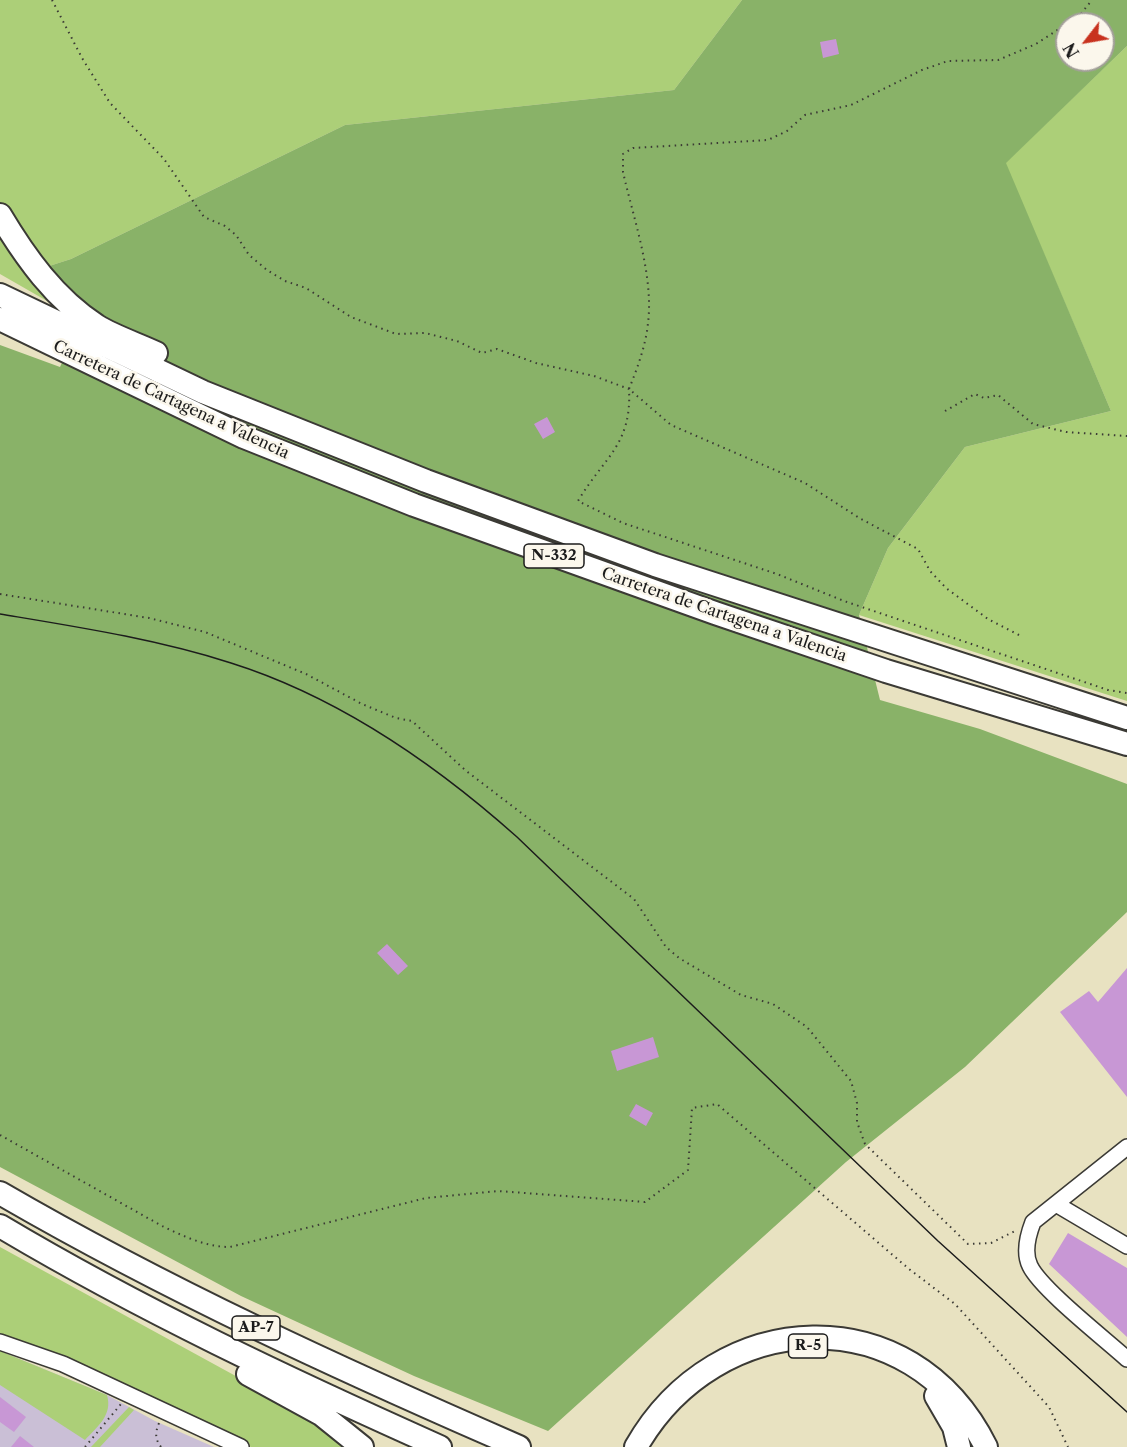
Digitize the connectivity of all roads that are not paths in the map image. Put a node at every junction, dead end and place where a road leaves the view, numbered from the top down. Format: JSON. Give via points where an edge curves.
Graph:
{"nodes":[{"id":1,"x":0,"y":215,"type":"edge"},
{"id":2,"x":0,"y":295,"type":"edge"},
{"id":3,"x":0,"y":319,"type":"edge"},
{"id":4,"x":0,"y":335,"type":"edge"},
{"id":5,"x":244,"y":437,"type":"junction"},
{"id":6,"x":426,"y":482,"type":"junction"},
{"id":7,"x":886,"y":671,"type":"junction"},
{"id":8,"x":1127,"y":718,"type":"edge"},
{"id":9,"x":1127,"y":744,"type":"edge"},
{"id":10,"x":1127,"y":760,"type":"edge"},
{"id":11,"x":1127,"y":1147,"type":"edge"},
{"id":12,"x":0,"y":1193,"type":"edge"},
{"id":13,"x":1056,"y":1204,"type":"junction"},
{"id":14,"x":0,"y":1226,"type":"edge"},
{"id":15,"x":0,"y":1237,"type":"edge"},
{"id":16,"x":1127,"y":1246,"type":"edge"},
{"id":17,"x":0,"y":1342,"type":"edge"},
{"id":18,"x":1127,"y":1359,"type":"edge"},
{"id":19,"x":642,"y":1445,"type":"edge"},
{"id":20,"x":241,"y":1447,"type":"edge"},
{"id":21,"x":362,"y":1447,"type":"edge"},
{"id":22,"x":440,"y":1447,"type":"edge"},
{"id":23,"x":519,"y":1447,"type":"edge"},
{"id":24,"x":959,"y":1447,"type":"edge"},
{"id":25,"x":986,"y":1447,"type":"edge"}],
"edges":[{"from":1,"to":6,"type":"highway","via":[[30,264],[97,326]]},
{"from":2,"to":6,"type":"highway","name":"Carretera de Cartagena a Valencia","number":"N-332","via":[[203,392]]},
{"from":3,"to":5,"type":"highway","name":"Carretera de Cartagena a Valencia","number":"N-332"},
{"from":4,"to":5,"type":"highway"},
{"from":5,"to":7,"type":"highway","name":"Carretera de Cartagena a Valencia","number":"N-332","via":[[523,544]]},
{"from":6,"to":8,"type":"highway","name":"Carretera de Cartagena a Valencia","number":"N-332","via":[[676,572]]},
{"from":7,"to":9,"type":"highway","name":"Carretera de Cartagena a Valencia","number":"N-332"},
{"from":7,"to":10,"type":"highway","via":[[962,707]]},
{"from":11,"to":13,"type":"street"},
{"from":12,"to":23,"type":"highway","number":"AP-7","via":[[134,1268],[291,1345]]},
{"from":13,"to":16,"type":"street"},
{"from":13,"to":18,"type":"street","via":[[1033,1222],[1026,1239],[1029,1266]]},
{"from":14,"to":22,"type":"highway","number":"AP-7","via":[[68,1267],[274,1371]]},
{"from":15,"to":21,"type":"highway","via":[[321,1414]]},
{"from":17,"to":20,"type":"street","via":[[63,1364]]},
{"from":19,"to":24,"type":"highway","number":"R-5","via":[[677,1405],[713,1374],[753,1354],[797,1346],[856,1350],[910,1373],[935,1394],[947,1412]]},
{"from":19,"to":25,"type":"highway","via":[[674,1396],[717,1362],[771,1342],[819,1337],[882,1351],[922,1372],[958,1404]]}]}
